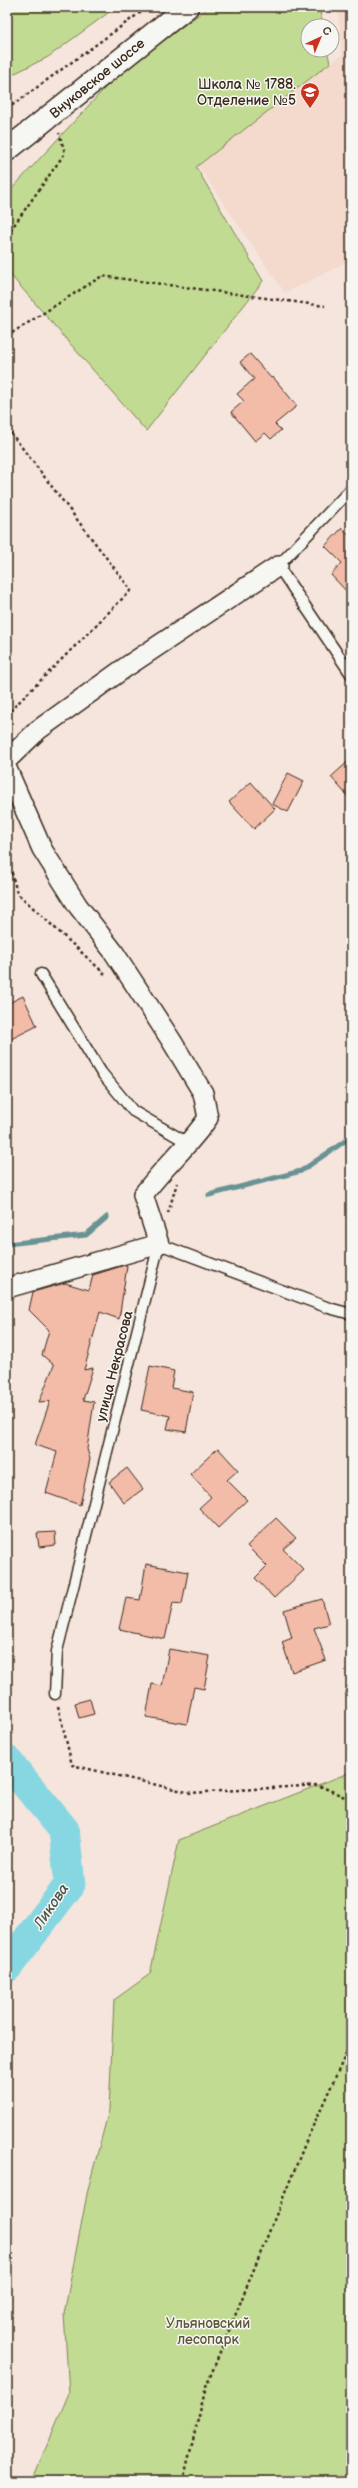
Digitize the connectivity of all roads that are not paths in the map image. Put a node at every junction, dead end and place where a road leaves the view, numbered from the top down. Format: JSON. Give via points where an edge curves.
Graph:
{"nodes":[{"id":1,"x":187,"y":7,"type":"edge"},
{"id":2,"x":10,"y":143,"type":"edge"},
{"id":3,"x":351,"y":490,"type":"edge"},
{"id":4,"x":278,"y":566,"type":"junction"},
{"id":5,"x":351,"y":674,"type":"edge"},
{"id":6,"x":7,"y":760,"type":"edge"},
{"id":7,"x":7,"y":769,"type":"edge"},
{"id":8,"x":41,"y":974,"type":"dead end"},
{"id":9,"x":188,"y":1143,"type":"junction"},
{"id":10,"x":159,"y":1244,"type":"junction"},
{"id":11,"x":7,"y":1288,"type":"edge"},
{"id":12,"x":351,"y":1314,"type":"edge"},
{"id":13,"x":55,"y":1694,"type":"road end"}],
"edges":[{"from":1,"to":2,"type":"main road","name":"Внуковское шоссе","via":[[53,114]]},
{"from":3,"to":4,"type":"lane"},
{"from":4,"to":5,"type":"lane"},
{"from":4,"to":6,"type":"street","via":[[126,667],[38,730]]},
{"from":7,"to":9,"type":"street","via":[[42,849],[78,906],[113,951],[203,1093],[208,1118]]},
{"from":8,"to":9,"type":"lane","via":[[101,1072],[133,1112]]},
{"from":9,"to":10,"type":"street","via":[[160,1171],[143,1194]]},
{"from":10,"to":11,"type":"street"},
{"from":10,"to":12,"type":"lane"},
{"from":10,"to":13,"type":"lane","name":"улица Некрасова","via":[[57,1651]]}]}
